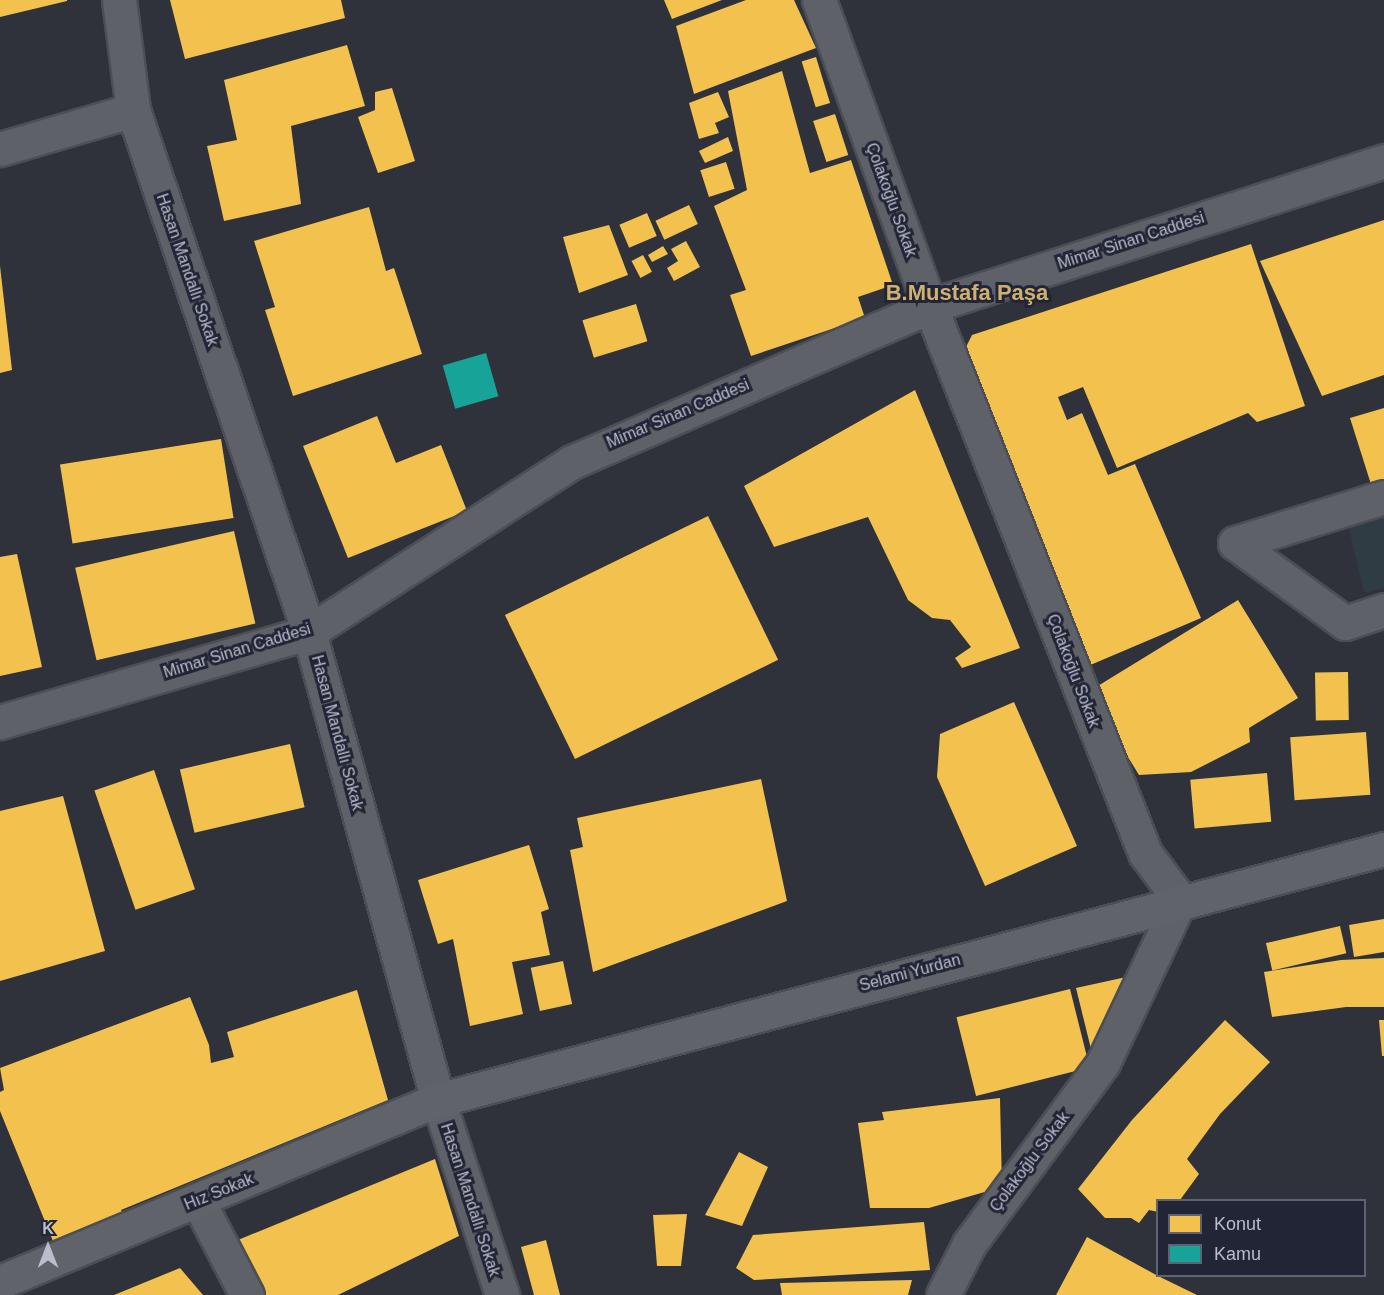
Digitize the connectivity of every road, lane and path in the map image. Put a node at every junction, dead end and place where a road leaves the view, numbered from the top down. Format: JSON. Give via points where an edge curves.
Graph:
{"nodes":[{"id":1,"x":119,"y":0,"type":"edge"},
{"id":2,"x":819,"y":0,"type":"edge"},
{"id":3,"x":133,"y":110,"type":"junction"},
{"id":4,"x":0,"y":149,"type":"edge"},
{"id":5,"x":1384,"y":161,"type":"edge"},
{"id":6,"x":930,"y":306,"type":"junction"},
{"id":7,"x":1384,"y":497,"type":"edge"},
{"id":8,"x":1384,"y":610,"type":"edge"},
{"id":9,"x":309,"y":632,"type":"junction"},
{"id":10,"x":0,"y":722,"type":"edge"},
{"id":11,"x":1384,"y":849,"type":"edge"},
{"id":12,"x":1180,"y":900,"type":"junction"},
{"id":13,"x":438,"y":1100,"type":"junction"},
{"id":14,"x":198,"y":1201,"type":"junction"},
{"id":15,"x":0,"y":1281,"type":"edge"},
{"id":16,"x":247,"y":1295,"type":"edge"},
{"id":17,"x":502,"y":1295,"type":"edge"},
{"id":18,"x":944,"y":1295,"type":"edge"}],
"edges":[{"from":1,"to":3,"type":"street","name":"Hasan Mandallı Sokak"},
{"from":2,"to":6,"type":"street","name":"Çolakoğlu Sokak"},
{"from":3,"to":4,"type":"street"},
{"from":3,"to":9,"type":"street","name":"Hasan Mandallı Sokak"},
{"from":5,"to":6,"type":"street","name":"Mimar Sinan Caddesi"},
{"from":6,"to":9,"type":"street","name":"Mimar Sinan Caddesi","via":[[572,462]]},
{"from":6,"to":12,"type":"street","name":"Çolakoğlu Sokak","via":[[1145,853]]},
{"from":7,"to":8,"type":"street","via":[[1235,543],[1345,623]]},
{"from":9,"to":10,"type":"street","name":"Mimar Sinan Caddesi"},
{"from":9,"to":13,"type":"street","name":"Hasan Mandallı Sokak"},
{"from":11,"to":12,"type":"main road","name":"Selami Yurdan"},
{"from":12,"to":13,"type":"main road","name":"Selami Yurdan"},
{"from":12,"to":18,"type":"street","name":"Çolakoğlu Sokak","via":[[1103,1063],[969,1244]]},
{"from":13,"to":14,"type":"main road","name":"Hız Sokak"},
{"from":13,"to":17,"type":"street","name":"Hasan Mandallı Sokak"},
{"from":14,"to":15,"type":"main road","name":"Hız Sokak"},
{"from":14,"to":16,"type":"street"}]}
